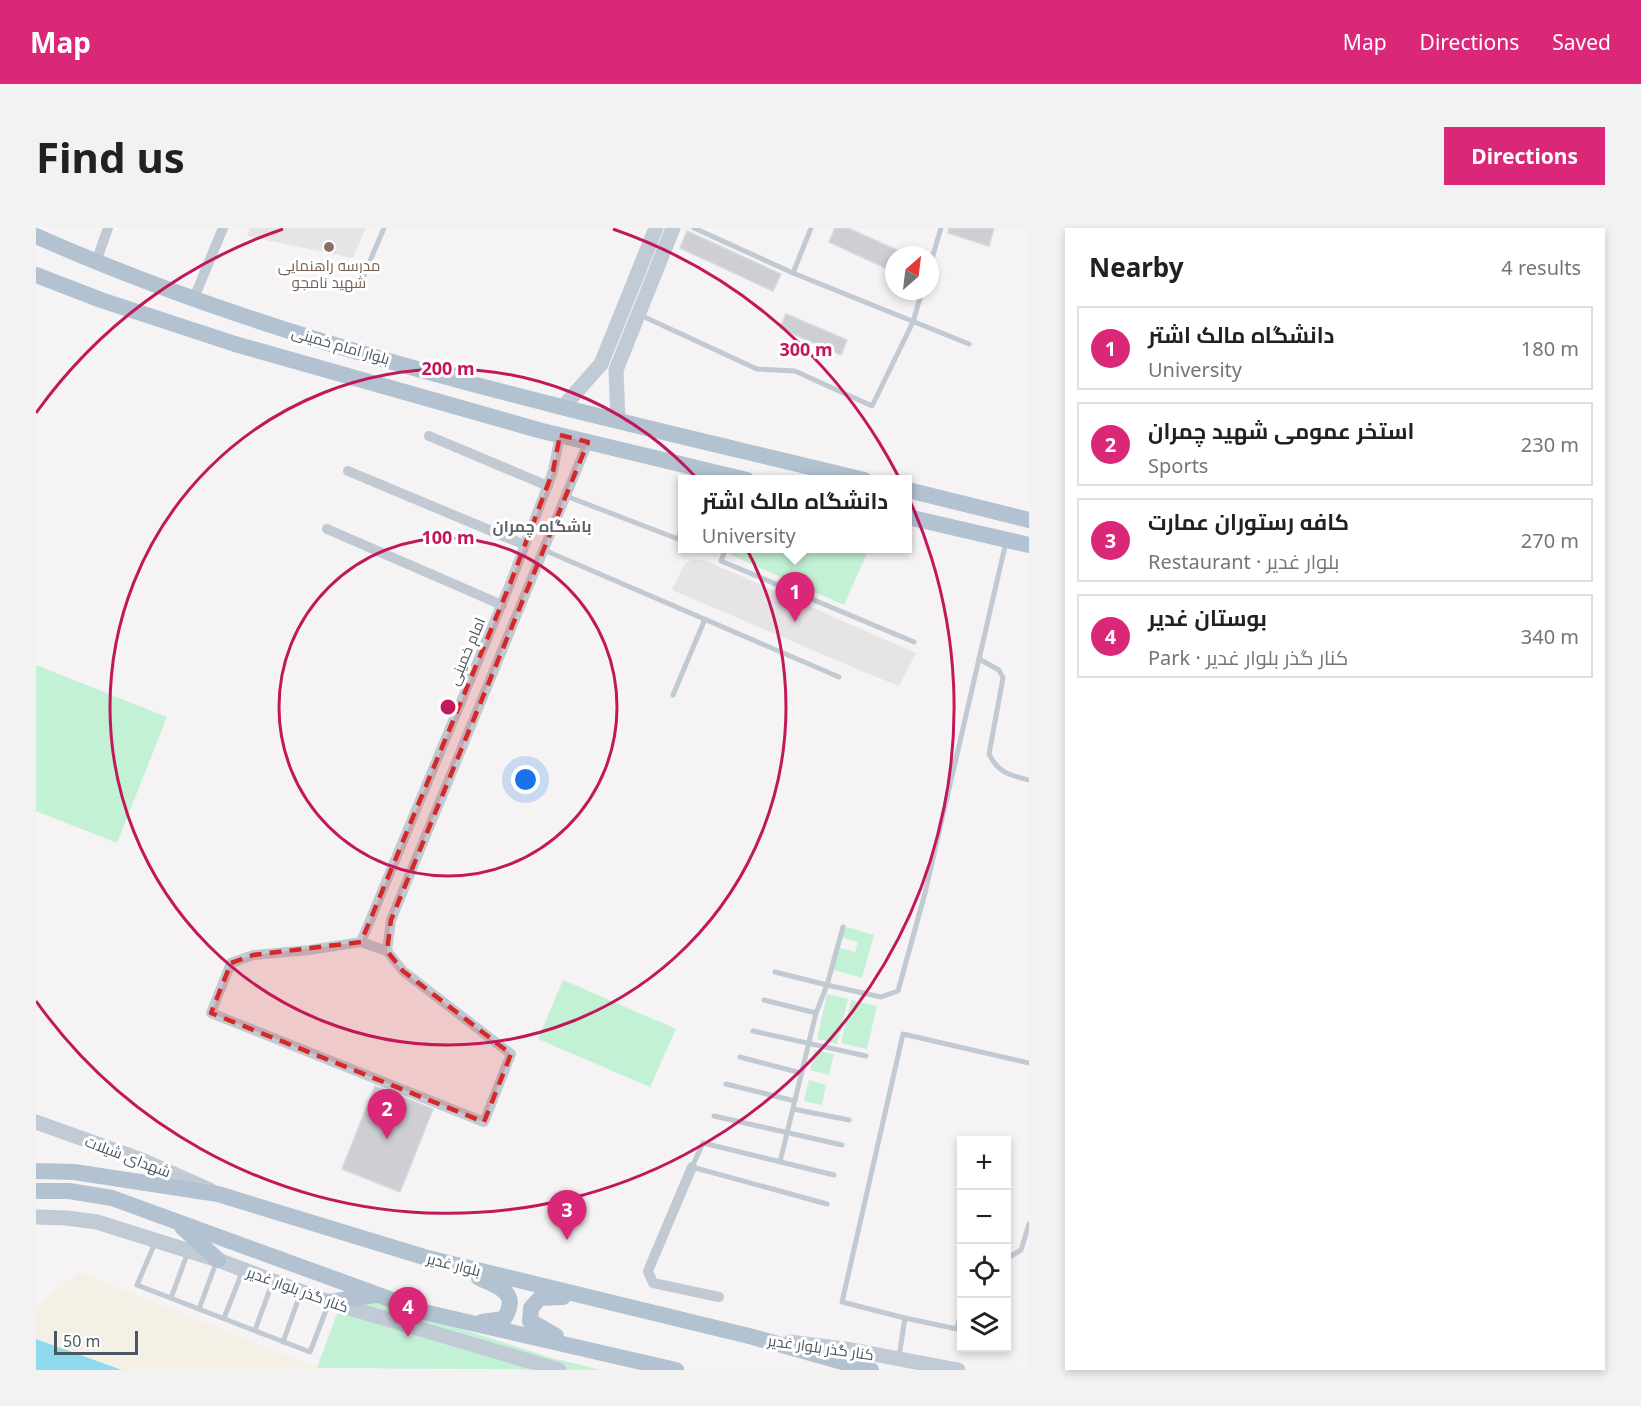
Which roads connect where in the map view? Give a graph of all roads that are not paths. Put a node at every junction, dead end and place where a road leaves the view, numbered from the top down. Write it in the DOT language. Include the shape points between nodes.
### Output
graph roads {
  1 [pos="108,228"];
  2 [pos="223,228"];
  3 [pos="384,228"];
  4 [pos="656,228"];
  5 [pos="673,228"];
  6 [pos="694,228"];
  7 [pos="811,228"];
  8 [pos="941,228"];
  9 [pos="36,236"];
  10 [pos="936,246"];
  11 [pos="96,262"];
  12 [pos="36,266"];
  13 [pos="793,273"];
  14 [pos="36,275"];
  15 [pos="364,275"];
  16 [pos="194,298"];
  17 [pos="101,300"];
  18 [pos="919,300"];
  19 [pos="631,311"];
  20 [pos="913,322"];
  21 [pos="969,344"];
  22 [pos="562,407"];
  23 [pos="618,420"];
  24 [pos="560,435"];
  25 [pos="429,436"];
  26 [pos="588,442"];
  27 [pos="348,471"];
  28 [pos="726,475"];
  29 [pos="844,475"];
  30 [pos="548,486"];
  31 [pos="912,491"];
  32 [pos="565,495"];
  33 [pos="541,503"];
  34 [pos="559,509"];
  35 [pos="1011,515"];
  36 [pos="912,518"];
  37 [pos="1029,520"];
  38 [pos="327,529"];
  39 [pos="678,539"];
  40 [pos="1007,540"];
  41 [pos="525,545"];
  42 [pos="1029,545"];
  43 [pos="542,549"];
  44 [pos="724,553"];
  45 [pos="509,588"];
  46 [pos="524,594"];
  47 [pos="502,605"];
  48 [pos="705,619"];
  49 [pos="914,642"];
  50 [pos="481,654"];
  51 [pos="979,659"];
  52 [pos="496,660"];
  53 [pos="839,677"];
  54 [pos="673,695"];
  55 [pos="451,725"];
  56 [pos="468,731"];
  57 [pos="1029,780"];
  58 [pos="423,793"];
  59 [pos="441,800"];
  60 [pos="396,859"];
  61 [pos="414,866"];
  62 [pos="843,927"];
  63 [pos="361,942"];
  64 [pos="387,951"];
  65 [pos="775,972"];
  66 [pos="826,985"];
  67 [pos="764,1000"];
  68 [pos="816,1013"];
  69 [pos="753,1031"];
  70 [pos="808,1043"];
  71 [pos="866,1056"];
  72 [pos="740,1057"];
  73 [pos="1029,1063"];
  74 [pos="801,1073"];
  75 [pos="726,1084"];
  76 [pos="795,1101"];
  77 [pos="793,1108"];
  78 [pos="714,1116"];
  79 [pos="849,1120"];
  80 [pos="36,1122"];
  81 [pos="787,1133"];
  82 [pos="842,1145"];
  83 [pos="780,1162"];
  84 [pos="692,1167"];
  85 [pos="36,1172"];
  86 [pos="834,1175"];
  87 [pos="36,1191"];
  88 [pos="218,1194"];
  89 [pos="827,1204"];
  90 [pos="36,1217"];
  91 [pos="177,1222"];
  92 [pos="1029,1224"];
  93 [pos="155,1241"];
  94 [pos="188,1251"];
  95 [pos="1011,1256"];
  96 [pos="218,1260"];
  97 [pos="437,1260"];
  98 [pos="243,1269"];
  99 [pos="273,1281"];
  100 [pos="301,1292"];
  101 [pos="377,1294"];
  102 [pos="718,1297"];
  103 [pos="171,1298"];
  104 [pos="329,1302"];
  105 [pos="611,1304"];
  106 [pos="199,1309"];
  107 [pos="428,1313"];
  108 [pos="224,1318"];
  109 [pos="905,1318"];
  110 [pos="957,1329"];
  111 [pos="255,1330"];
  112 [pos="753,1337"];
  113 [pos="284,1342"];
  114 [pos="603,1354"];
  115 [pos="898,1358"];
  116 [pos="559,1370"];
  117 [pos="676,1370"];
  118 [pos="871,1370"];
  119 [pos="958,1370"];
  1 -- 11 [label="street"];
  2 -- 16 [label="street"];
  3 -- 15 [label="lane"];
  4 -- 19 [label="street"];
  5 -- 19 [label="street"];
  6 -- 13 [label="lane"];
  7 -- 13 [label="lane"];
  8 -- 10 [label="lane"];
  9 -- 11 [label="main road, بلوار امام خمینی"];
  11 -- 16 [label="main road, بلوار امام خمینی"];
  12 -- 17 [label="main road" via="77,284"];
  13 -- 20 [label="lane"];
  14 -- 17 [label="main road, بلوار امام خمینی"];
  16 -- 22 [label="main road, بلوار امام خمینی" via="285,330"];
  17 -- 24 [label="main road, بلوار امام خمینی" via="235,344"];
  18 -- 20 [label="lane"];
  19 -- 20 [label="lane" via="757,369 795,371 872,406"];
  19 -- 22 [label="street" via="601,364"];
  19 -- 23 [label="street" via="616,370"];
  20 -- 21 [label="lane"];
  22 -- 23 [label="main road, بلوار امام خمینی"];
  23 -- 29 [label="main road, بلوار امام خمینی"];
  24 -- 26 [label="main road, بلوار امام خمینی"];
  24 -- 30 [label="street, امام خمینی"];
  25 -- 30 [label="street"];
  26 -- 28 [label="main road, بلوار امام خمینی"];
  26 -- 32 [label="street"];
  27 -- 41 [label="street"];
  30 -- 33 [label="street, امام خمینی"];
  31 -- 35 [label="main road"];
  32 -- 34 [label="street"];
  32 -- 39 [label="lane"];
  33 -- 34 [label="street"];
  33 -- 41 [label="street, امام خمینی"];
  34 -- 43 [label="street"];
  35 -- 37 [label="main road"];
  35 -- 40 [label="main road"];
  36 -- 40 [label="main road"];
  38 -- 47 [label="street"];
  40 -- 42 [label="main road"];
  40 -- 51 [label="lane"];
  41 -- 45 [label="street, امام خمینی"];
  43 -- 46 [label="street"];
  43 -- 48 [label="lane"];
  44 -- 49 [label="lane" via="721,561"];
  45 -- 46 [label="street"];
  45 -- 47 [label="street, امام خمینی"];
  46 -- 52 [label="street"];
  47 -- 50 [label="street, امام خمینی"];
  48 -- 53 [label="lane"];
  48 -- 54 [label="lane"];
  50 -- 52 [label="street"];
  50 -- 55 [label="street, امام خمینی"];
  51 -- 57 [label="lane" via="999,670 1003,678 989,754 1005,774"];
  51 -- 66 [label="lane" via="925,893 898,991 881,997"];
  52 -- 56 [label="street"];
  55 -- 56 [label="street"];
  55 -- 58 [label="street, امام خمینی"];
  56 -- 59 [label="street"];
  58 -- 59 [label="street"];
  58 -- 60 [label="street, امام خمینی"];
  59 -- 61 [label="street"];
  60 -- 61 [label="street"];
  60 -- 63 [label="street, امام خمینی"];
  61 -- 64 [label="street" via="391,920"];
  62 -- 66 [label="lane"];
  63 -- 64 [label="street"];
  63 -- 64 [label="street" via="253,955 231,963 212,1013 484,1122 511,1054 403,971"];
  65 -- 66 [label="lane"];
  66 -- 68 [label="lane"];
  67 -- 68 [label="lane"];
  68 -- 70 [label="lane"];
  69 -- 70 [label="lane"];
  70 -- 71 [label="lane"];
  70 -- 74 [label="lane"];
  72 -- 74 [label="lane"];
  73 -- 109 [label="lane" via="903,1034 842,1302"];
  74 -- 76 [label="lane"];
  75 -- 76 [label="lane"];
  76 -- 77 [label="lane"];
  77 -- 79 [label="lane"];
  77 -- 81 [label="lane"];
  78 -- 81 [label="lane"];
  80 -- 88 [label="street, شهدای شیلات" via="142,1160"];
  81 -- 82 [label="lane"];
  81 -- 83 [label="lane"];
  83 -- 84 [label="lane" via="703,1143"];
  83 -- 86 [label="lane"];
  84 -- 89 [label="lane"];
  84 -- 102 [label="street" via="648,1271 653,1283"];
  85 -- 88 [label="main road, بلوار غدیر" via="74,1172"];
  87 -- 91 [label="main road" via="100,1195"];
  88 -- 97 [label="main road, بلوار غدیر"];
  90 -- 93 [label="street, کنار گذر بلوار غدیر" via="97,1222"];
  91 -- 96 [label="main road"];
  91 -- 101 [label="main road"];
  92 -- 95 [label="lane" via="1021,1250"];
  93 -- 94 [label="street, کنار گذر بلوار غدیر"];
  93 -- 103 [label="lane" via="137,1285"];
  94 -- 96 [label="street, کنار گذر بلوار غدیر"];
  94 -- 103 [label="lane"];
  96 -- 98 [label="street, کنار گذر بلوار غدیر"];
  96 -- 106 [label="lane"];
  97 -- 105 [label="main road, بلوار غدیر"];
  97 -- 107 [label="main road" via="505,1291 510,1300 509,1310 504,1319 491,1323"];
  98 -- 99 [label="street, کنار گذر بلوار غدیر"];
  98 -- 108 [label="lane"];
  99 -- 100 [label="street, کنار گذر بلوار غدیر"];
  99 -- 111 [label="lane"];
  100 -- 104 [label="street, کنار گذر بلوار غدیر"];
  100 -- 113 [label="lane"];
  101 -- 104 [label="main road"];
  101 -- 107 [label="main road"];
  103 -- 106 [label="lane"];
  104 -- 113 [label="lane" via="310,1352"];
  104 -- 116 [label="street, کنار گذر بلوار غدیر"];
  105 -- 112 [label="main road, بلوار غدیر"];
  105 -- 114 [label="main road" via="556,1296 540,1298 531,1308 530,1321 538,1327"];
  106 -- 108 [label="lane"];
  107 -- 114 [label="main road"];
  108 -- 111 [label="lane"];
  109 -- 110 [label="lane"];
  109 -- 115 [label="lane"];
  111 -- 113 [label="lane"];
  112 -- 115 [label="street, کنار گذر بلوار غدیر"];
  112 -- 118 [label="main road, بلوار غدیر"];
  114 -- 117 [label="main road"];
  115 -- 119 [label="street, کنار گذر بلوار غدیر"];
}
